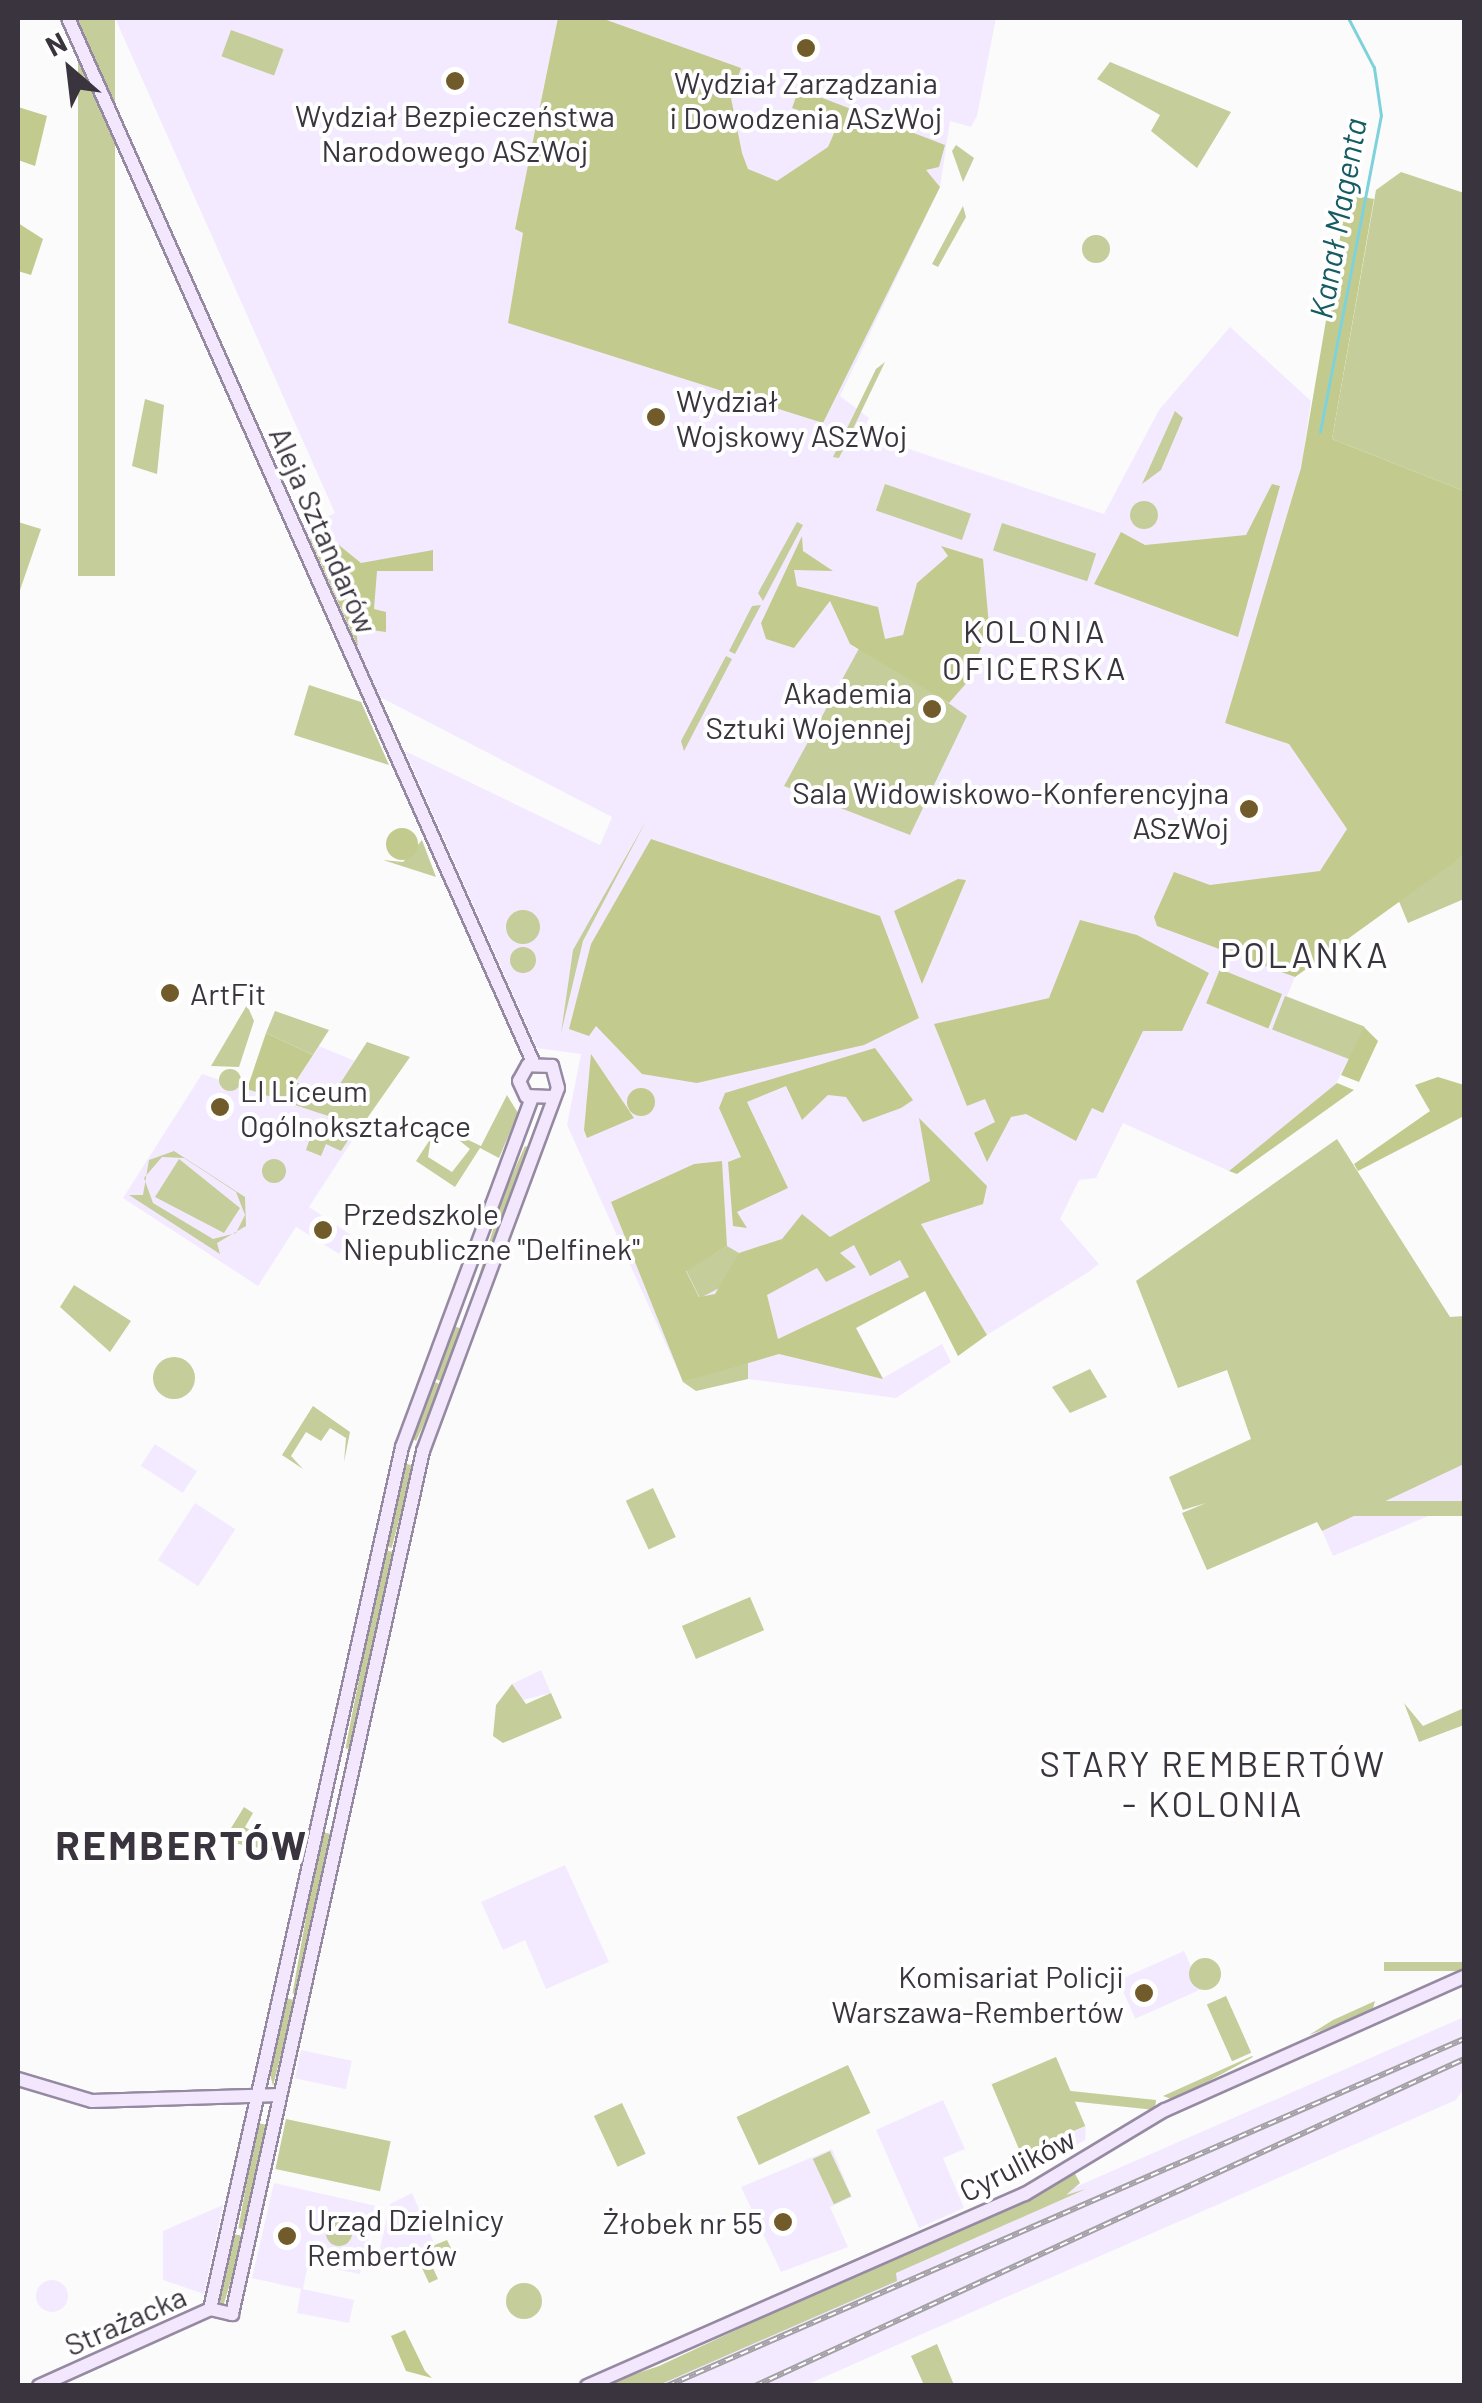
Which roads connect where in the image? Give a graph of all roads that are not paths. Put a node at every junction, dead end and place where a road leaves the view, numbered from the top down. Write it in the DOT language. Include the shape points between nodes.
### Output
graph roads {
  1 [pos="68,18"];
  2 [pos="533,1062"];
  3 [pos="551,1098"];
  4 [pos="530,1100"];
  5 [pos="1464,1977"];
  6 [pos="18,2079"];
  7 [pos="259,2091"];
  8 [pos="280,2095"];
  9 [pos="210,2309"];
  10 [pos="39,2386"];
  11 [pos="587,2386"];
  1 -- 2 [label="street, Aleja Sztandarów"];
  2 -- 3 [label="street" via="556,1071"];
  2 -- 4 [label="street" via="519,1081"];
  3 -- 4 [label="street"];
  3 -- 8 [label="street" via="526,1187 423,1452"];
  4 -- 7 [label="street" via="402,1447"];
  5 -- 11 [label="street, Cyrulików" via="1165,2110 1025,2194"];
  6 -- 7 [label="street" via="92,2102"];
  7 -- 8 [label="street"];
  7 -- 9 [label="street"];
  8 -- 9 [label="street, Strażacka" via="232,2314"];
  9 -- 10 [label="street, Strażacka"];
}
